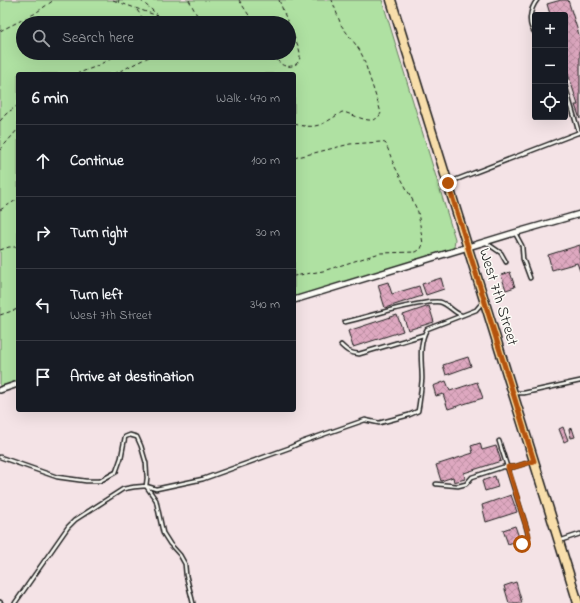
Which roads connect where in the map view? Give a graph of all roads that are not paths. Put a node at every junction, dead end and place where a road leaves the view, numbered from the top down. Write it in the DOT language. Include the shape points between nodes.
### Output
graph roads {
  1 [pos="391,0"];
  2 [pos="537,0"];
  3 [pos="532,29"];
  4 [pos="568,95"];
  5 [pos="579,132"];
  6 [pos="448,183"];
  7 [pos="580,214"];
  8 [pos="514,233"];
  9 [pos="485,242"];
  10 [pos="467,247"];
  11 [pos="506,262"];
  12 [pos="530,278"];
  13 [pos="296,299"];
  14 [pos="484,301"];
  15 [pos="462,315"];
  16 [pos="346,322"];
  17 [pos="423,335"];
  18 [pos="341,345"];
  19 [pos="580,381"];
  20 [pos="16,385"];
  21 [pos="0,390"];
  22 [pos="512,391"];
  23 [pos="500,441"];
  24 [pos="0,457"];
  25 [pos="534,461"];
  26 [pos="508,467"];
  27 [pos="436,484"];
  28 [pos="146,486"];
  29 [pos="580,534"];
  30 [pos="559,541"];
  31 [pos="522,544"];
  32 [pos="15,603"];
  33 [pos="193,603"];
  34 [pos="578,603"];
  1 -- 6 [label="main road, West 7th Street"];
  2 -- 3 [label="lane" via="532,10"];
  4 -- 5 [label="lane"];
  5 -- 6 [label="lane"];
  6 -- 10 [label="main road, West 7th Street"];
  7 -- 8 [label="street"];
  8 -- 9 [label="street"];
  8 -- 12 [label="lane" via="522,246 523,259"];
  9 -- 10 [label="street"];
  9 -- 11 [label="lane" via="501,253"];
  10 -- 13 [label="street"];
  10 -- 14 [label="main road, West 7th Street"];
  14 -- 15 [label="lane" via="476,310"];
  14 -- 22 [label="main road, West 7th Street"];
  15 -- 16 [label="lane" via="446,304 430,302"];
  15 -- 17 [label="lane" via="426,329"];
  17 -- 18 [label="lane" via="359,354 347,351"];
  17 -- 28 [label="lane" via="418,411 379,423 365,420 203,479 156,489"];
  19 -- 22 [label="lane" via="524,393"];
  20 -- 21 [label="street"];
  22 -- 25 [label="main road, West 7th Street"];
  23 -- 26 [label="lane"];
  24 -- 28 [label="lane" via="57,477 100,481 116,472 126,437 130,435 137,437 141,446 146,463"];
  25 -- 26 [label="lane"];
  25 -- 30 [label="main road, West 7th Street"];
  26 -- 27 [label="lane" via="472,477 466,484 458,486"];
  26 -- 31 [label="lane" via="529,536"];
  28 -- 32 [label="lane" via="134,486 123,490 75,520"];
  28 -- 33 [label="lane" via="156,500 164,533 185,564"];
  29 -- 30 [label="lane"];
  30 -- 34 [label="main road, West 7th Street"];
}
